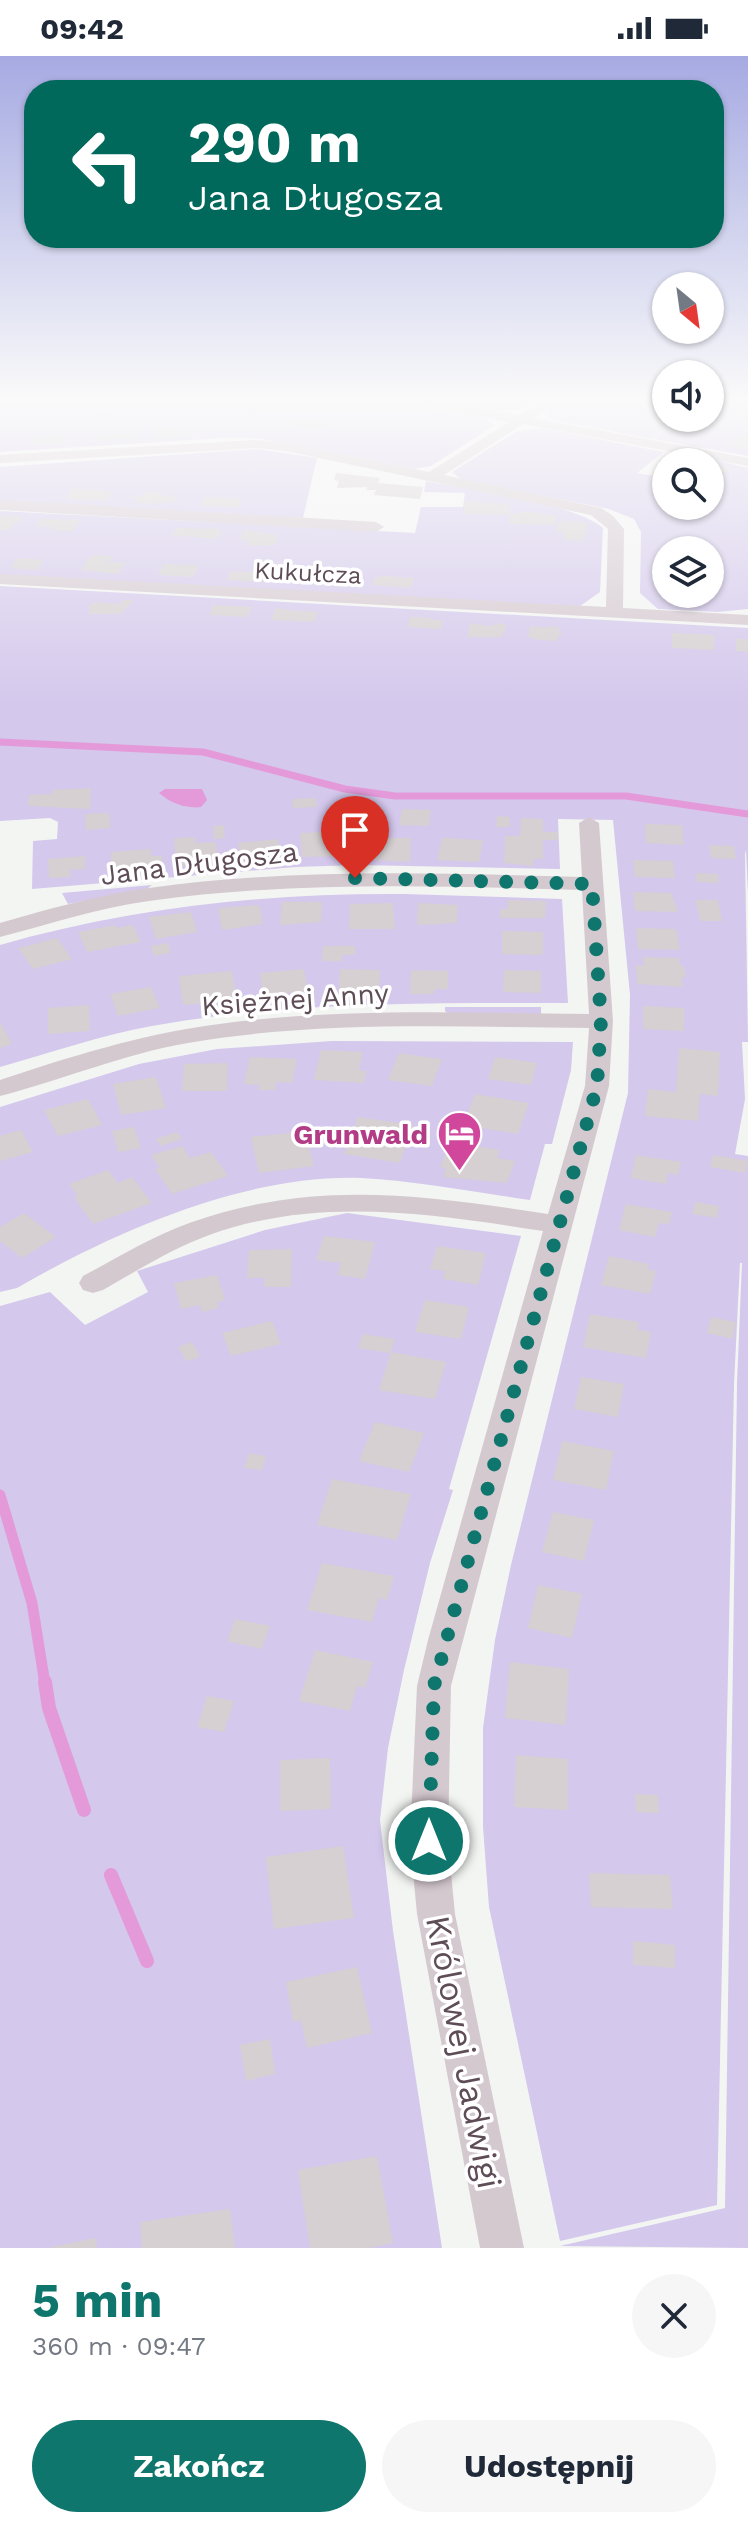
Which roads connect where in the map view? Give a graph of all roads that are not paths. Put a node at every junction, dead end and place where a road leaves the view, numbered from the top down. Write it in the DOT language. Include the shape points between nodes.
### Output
graph roads {
  1 [pos="544,500"];
  2 [pos="0,505"];
  3 [pos="376,527"];
  4 [pos="0,579"];
  5 [pos="614,614"];
  6 [pos="748,620"];
  7 [pos="589,823"];
  8 [pos="592,884"];
  9 [pos="3,925"];
  10 [pos="601,1021"];
  11 [pos="0,1088"];
  12 [pos="560,1225"];
  13 [pos="93,1283"];
  14 [pos="502,2248"];
  1 -- 5 [label="street" via="596,511 616,529"];
  2 -- 3 [label="street"];
  4 -- 5 [label="street, Kukułcza"];
  5 -- 6 [label="street, Kukułcza"];
  7 -- 8 [label="street, Królowej Jadwigi"];
  8 -- 9 [label="street, Jana Długosza" via="355,878 262,882 127,900"];
  8 -- 10 [label="street, Królowej Jadwigi"];
  10 -- 11 [label="street, Księżnej Anny" via="347,1021 212,1032 106,1054"];
  10 -- 12 [label="street, Królowej Jadwigi" via="597,1086"];
  12 -- 13 [label="street" via="394,1200 298,1203 201,1228"];
  12 -- 14 [label="street, Królowej Jadwigi" via="445,1640 430,1739 429,1841 436,1914"];
}
